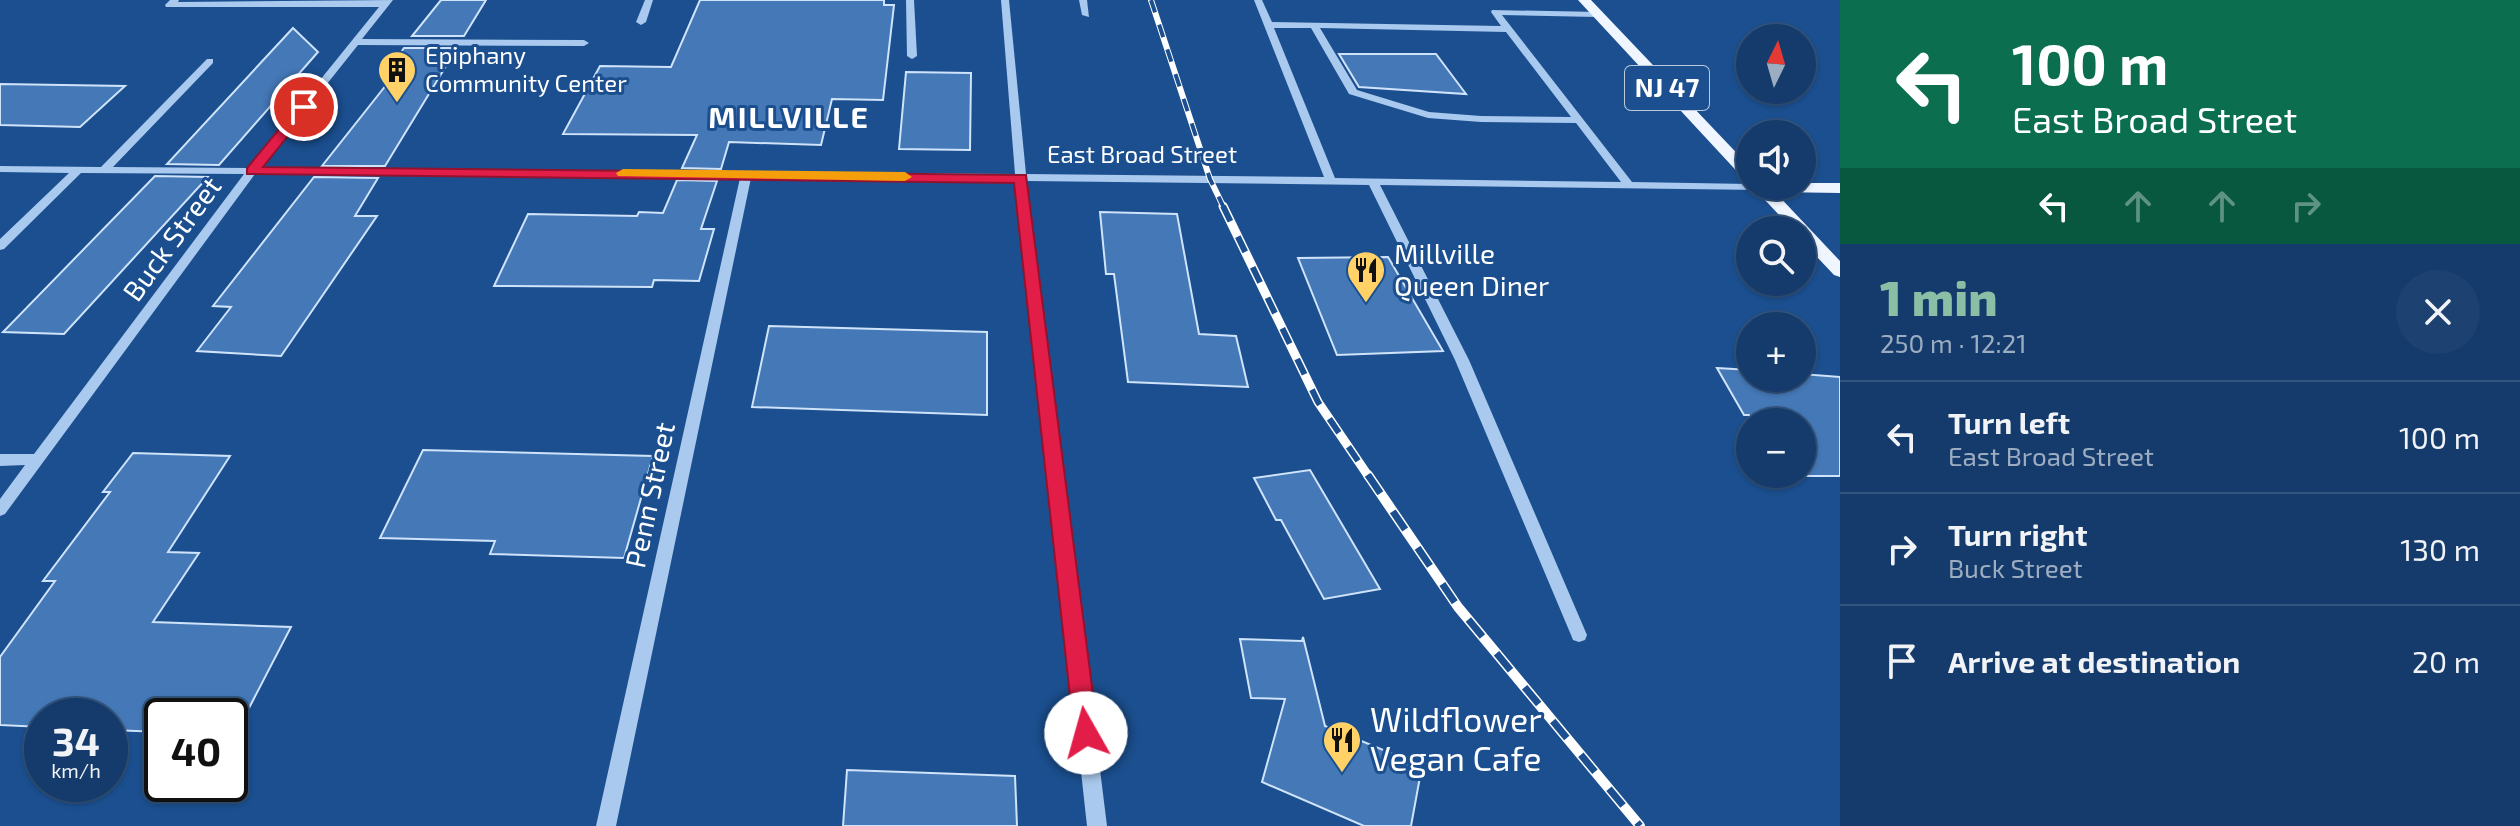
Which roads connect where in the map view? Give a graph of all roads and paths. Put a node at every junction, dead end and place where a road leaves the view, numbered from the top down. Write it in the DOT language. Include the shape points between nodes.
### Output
graph roads {
  1 [pos="175,0"];
  2 [pos="649,0"];
  3 [pos="910,0"];
  4 [pos="1005,0"];
  5 [pos="1083,0"];
  6 [pos="1258,0"];
  7 [pos="1486,0"];
  8 [pos="1584,0"];
  9 [pos="387,2"];
  10 [pos="1495,12"];
  11 [pos="1597,14"];
  12 [pos="1086,15"];
  13 [pos="641,22"];
  14 [pos="1269,25"];
  15 [pos="1314,25"];
  16 [pos="1508,29"];
  17 [pos="357,42"];
  18 [pos="584,43"];
  19 [pos="912,56"];
  20 [pos="210,61"];
  21 [pos="1578,120"];
  22 [pos="1736,161"];
  23 [pos="0,169"];
  24 [pos="78,170"];
  25 [pos="104,170"];
  26 [pos="252,171"];
  27 [pos="746,174"];
  28 [pos="1021,178"];
  29 [pos="1331,180"];
  30 [pos="1373,181"];
  31 [pos="1736,183"];
  32 [pos="1630,186"];
  33 [pos="1816,187"];
  34 [pos="1840,188"];
  35 [pos="1773,200"];
  36 [pos="1789,216"];
  37 [pos="1816,245"];
  38 [pos="0,246"];
  39 [pos="1840,271"];
  40 [pos="39,459"];
  41 [pos="0,460"];
  42 [pos="0,510"];
  43 [pos="1579,635"];
  44 [pos="606,826"];
  45 [pos="1097,826"];
  1 -- 9 [label="street" via="169,5"];
  2 -- 13 [label="street"];
  3 -- 19 [label="street"];
  4 -- 28 [label="street"];
  5 -- 12 [label="street"];
  6 -- 14 [label="street"];
  7 -- 10 [label="street"];
  8 -- 11 [label="main road, NJ 47"];
  9 -- 17 [label="street, Buck Street"];
  10 -- 11 [label="street"];
  10 -- 16 [label="street"];
  11 -- 22 [label="main road, NJ 47"];
  14 -- 15 [label="street"];
  14 -- 29 [label="street"];
  15 -- 16 [label="street"];
  15 -- 21 [label="street" via="1353,92 1428,115"];
  16 -- 21 [label="street"];
  17 -- 18 [label="street"];
  17 -- 26 [label="street, Buck Street"];
  20 -- 25 [label="street"];
  21 -- 32 [label="street"];
  23 -- 24 [label="street, East Broad Street"];
  24 -- 25 [label="street, East Broad Street"];
  24 -- 38 [label="street"];
  25 -- 26 [label="street, East Broad Street"];
  26 -- 27 [label="street, East Broad Street"];
  26 -- 40 [label="street, Buck Street"];
  27 -- 28 [label="street, East Broad Street"];
  27 -- 44 [label="street, Penn Street"];
  28 -- 29 [label="street, East Broad Street"];
  28 -- 45 [label="street"];
  29 -- 30 [label="street, East Broad Street"];
  30 -- 32 [label="street, East Broad Street"];
  30 -- 43 [label="street" via="1462,360"];
  31 -- 32 [label="street, East Broad Street"];
  33 -- 34 [label="main road, East Broad Street"];
  35 -- 36 [label="main road, NJ 47"];
  37 -- 39 [label="main road, NJ 47"];
  40 -- 41 [label="street"];
  40 -- 42 [label="street, Buck Street"];
}
